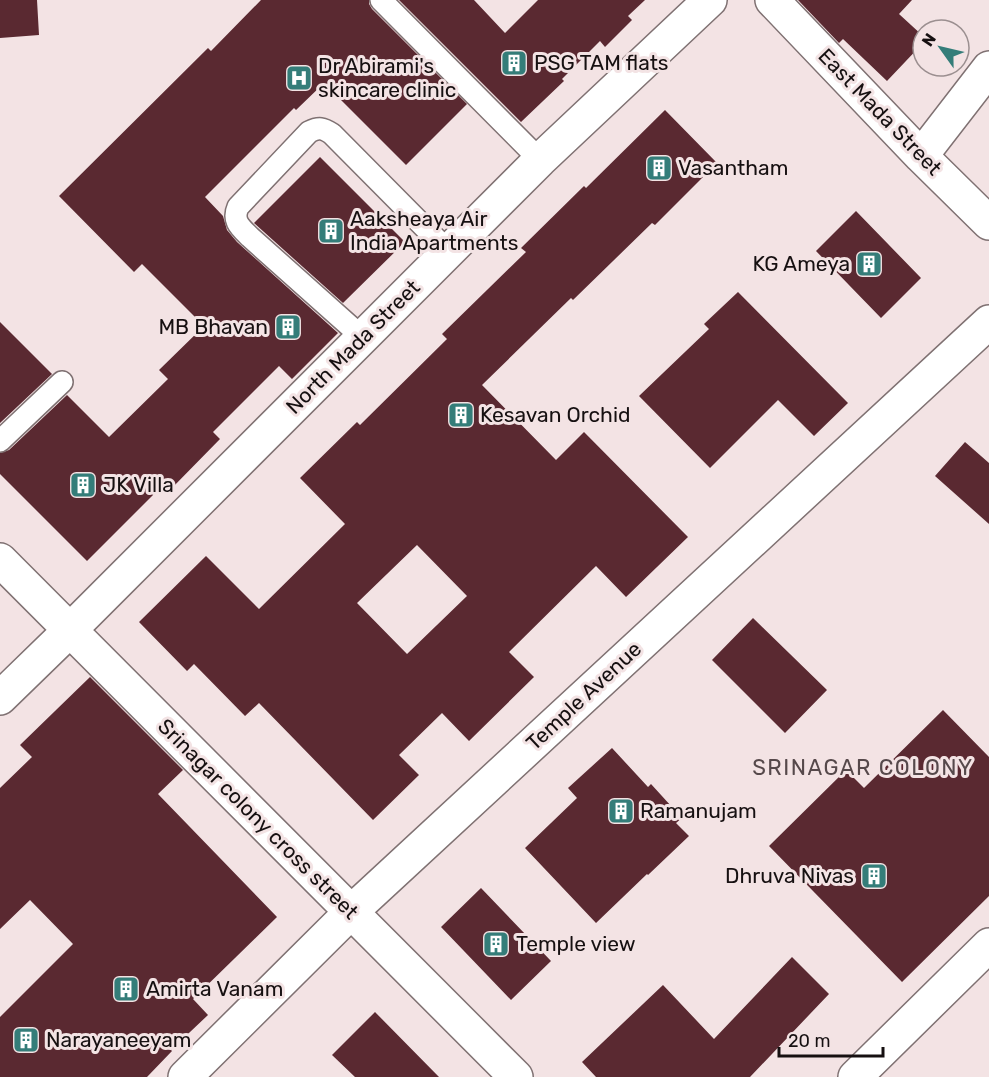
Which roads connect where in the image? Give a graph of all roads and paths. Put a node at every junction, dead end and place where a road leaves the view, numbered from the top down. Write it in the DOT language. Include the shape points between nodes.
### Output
graph roads {
  1 [pos="381,0"];
  2 [pos="710,0"];
  3 [pos="772,0"];
  4 [pos="989,68"];
  5 [pos="921,156"];
  6 [pos="540,160"];
  7 [pos="989,223"];
  8 [pos="448,252"];
  9 [pos="989,322"];
  10 [pos="362,338"];
  11 [pos="62,382"];
  12 [pos="0,441"];
  13 [pos="0,560"];
  14 [pos="70,630"];
  15 [pos="0,698"];
  16 [pos="351,912"];
  17 [pos="989,945"];
  18 [pos="185,1077"];
  19 [pos="516,1077"];
  20 [pos="855,1077"];
  1 -- 6 [label="lane"];
  2 -- 6 [label="street, North Mada Street"];
  3 -- 5 [label="street, East Mada Street"];
  4 -- 5 [label="street"];
  5 -- 7 [label="street, East Mada Street"];
  6 -- 8 [label="street, North Mada Street"];
  8 -- 10 [label="street, North Mada Street"];
  8 -- 10 [label="lane" via="332,134 316,128 309,132 234,215 250,237"];
  9 -- 16 [label="street, Temple Avenue"];
  10 -- 14 [label="street, North Mada Street"];
  11 -- 12 [label="lane"];
  13 -- 14 [label="street, Srinagar colony cross street"];
  14 -- 15 [label="street, North Mada Street"];
  14 -- 16 [label="street, Srinagar colony cross street"];
  16 -- 18 [label="street, Temple Avenue"];
  16 -- 19 [label="street, Srinagar colony cross street"];
  17 -- 20 [label="street"];
}
